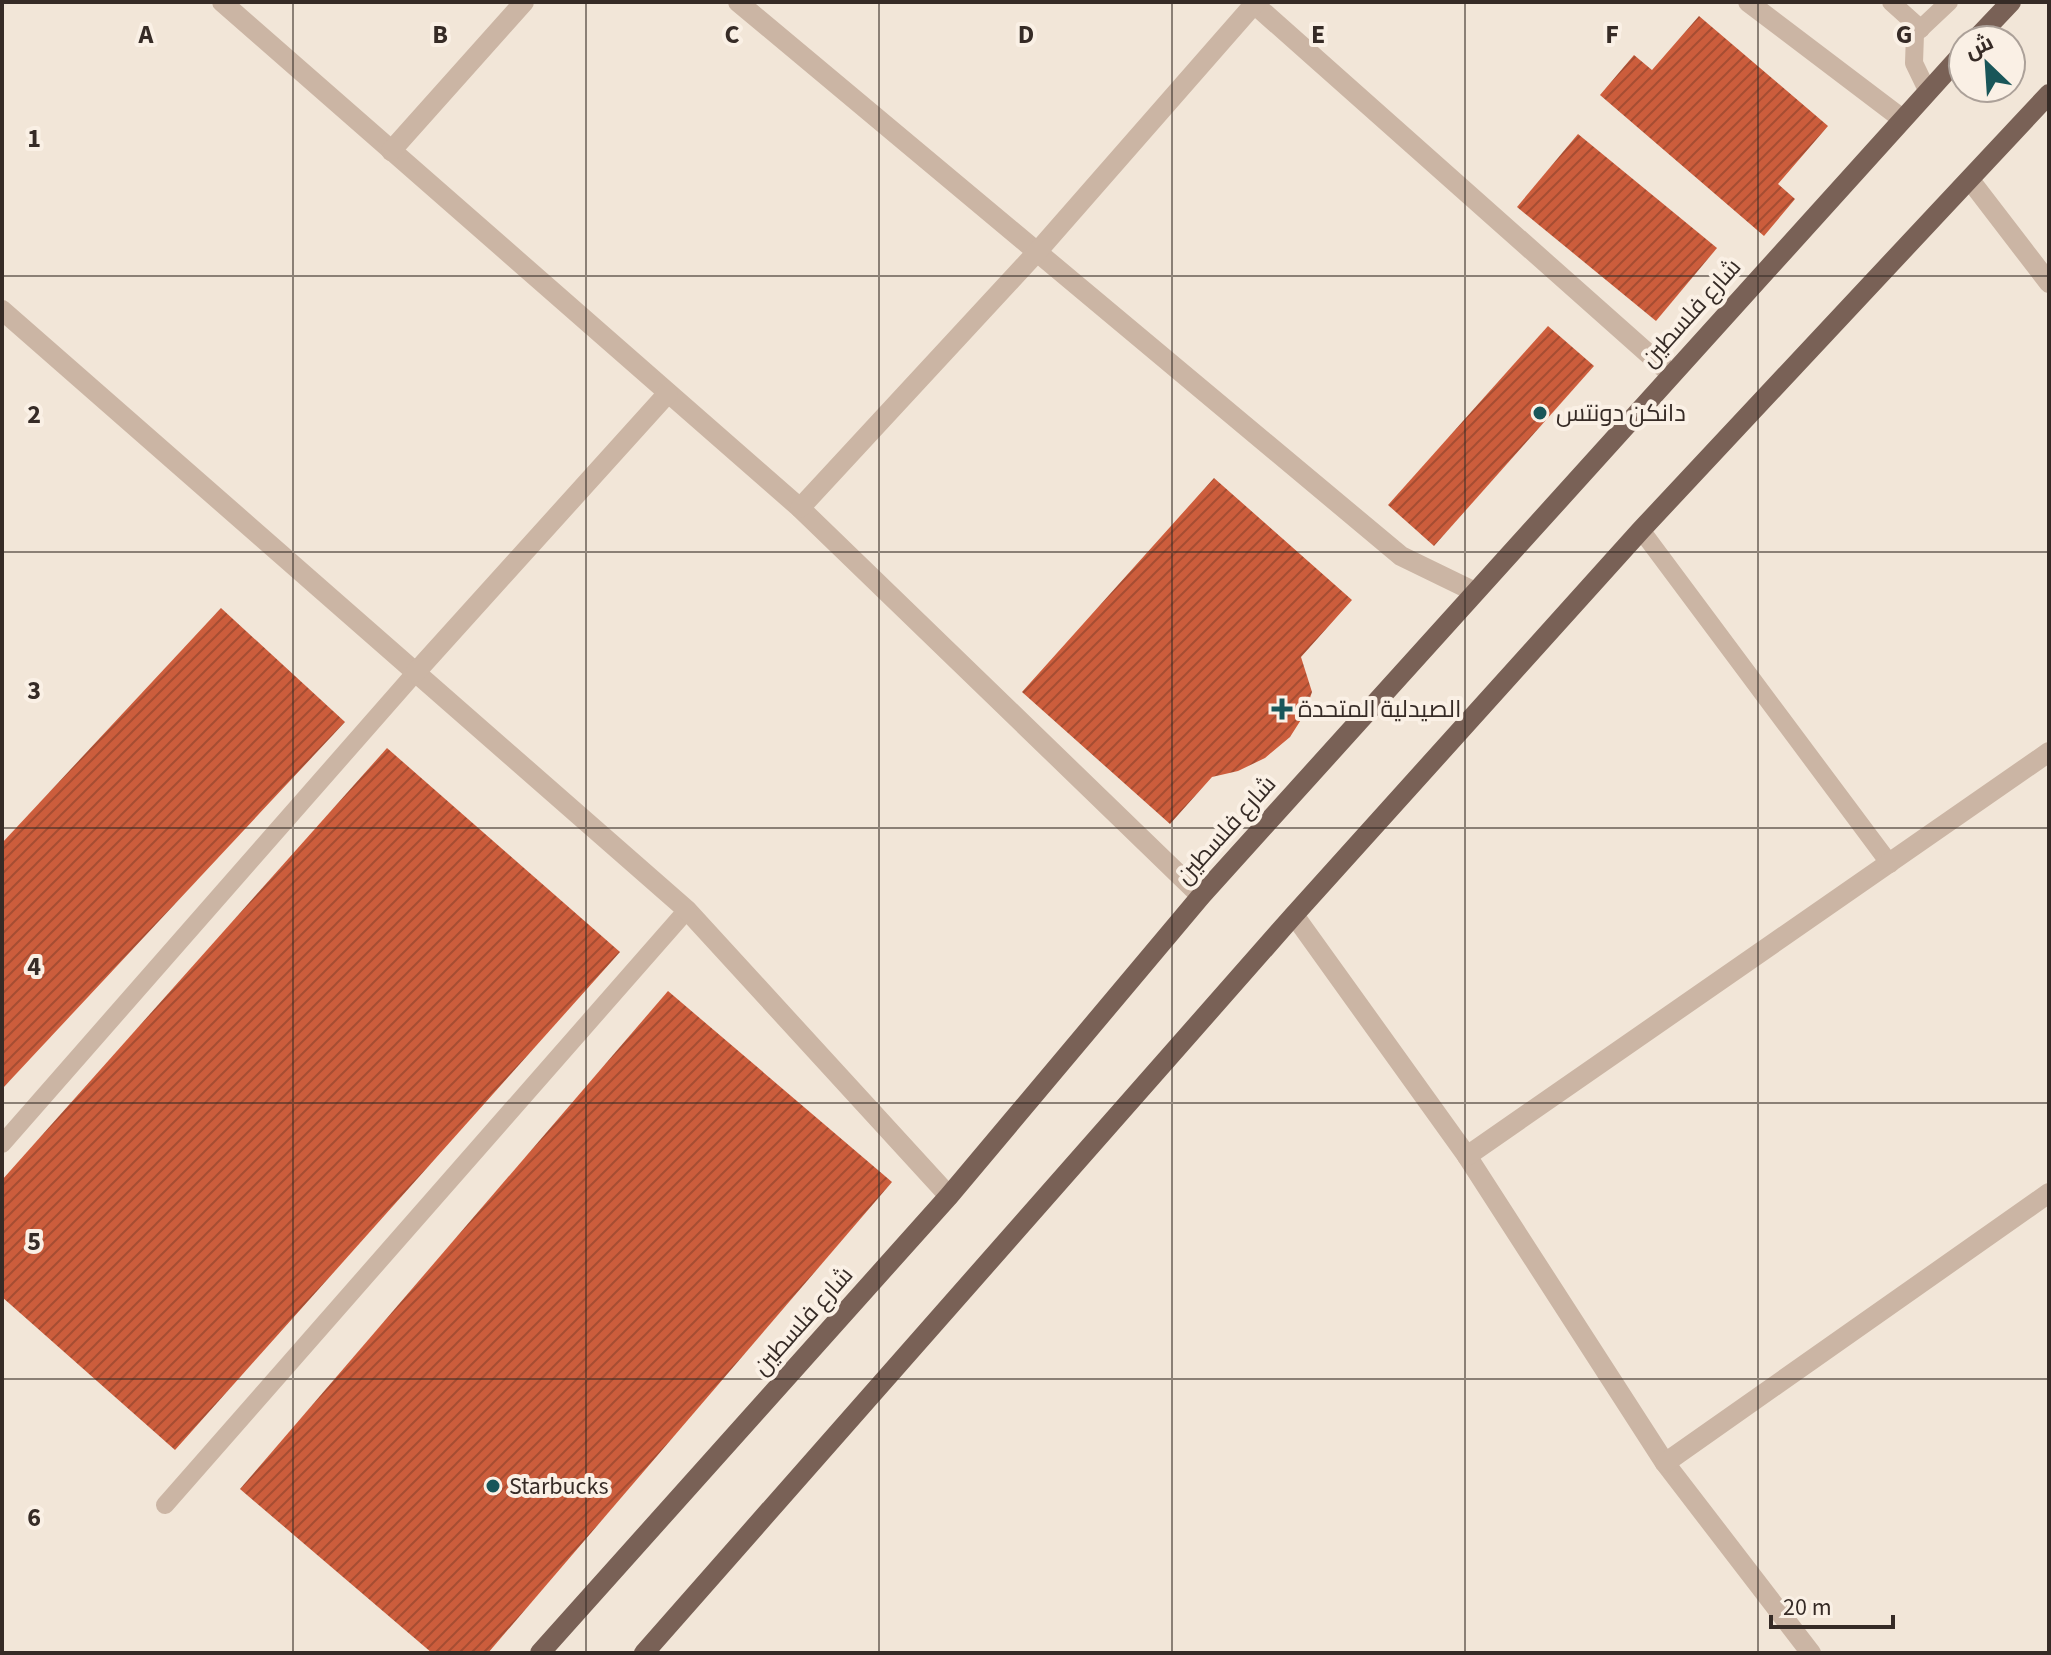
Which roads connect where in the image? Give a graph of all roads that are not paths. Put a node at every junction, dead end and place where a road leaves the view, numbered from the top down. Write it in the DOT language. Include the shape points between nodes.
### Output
graph roads {
  1 [pos="222,2"];
  2 [pos="524,2"];
  3 [pos="738,2"];
  4 [pos="1748,2"];
  5 [pos="1891,2"];
  6 [pos="1949,2"];
  7 [pos="2011,2"];
  8 [pos="1254,3"];
  9 [pos="1990,24"];
  10 [pos="1921,29"];
  11 [pos="1947,69"];
  12 [pos="1927,90"];
  13 [pos="2049,94"];
  14 [pos="1901,118"];
  15 [pos="391,151"];
  16 [pos="1970,180"];
  17 [pos="1037,252"];
  18 [pos="2049,283"];
  19 [pos="2,310"];
  20 [pos="1671,374"];
  21 [pos="668,393"];
  22 [pos="800,508"];
  23 [pos="1641,530"];
  24 [pos="1475,592"];
  25 [pos="416,672"];
  26 [pos="2049,752"];
  27 [pos="1890,864"];
  28 [pos="1201,896"];
  29 [pos="687,910"];
  30 [pos="1294,915"];
  31 [pos="2,1144"];
  32 [pos="1467,1156"];
  33 [pos="2049,1193"];
  34 [pos="949,1196"];
  35 [pos="1665,1463"];
  36 [pos="165,1505"];
  37 [pos="540,1653"];
  38 [pos="644,1653"];
  39 [pos="1811,1653"];
  1 -- 15 [label="street"];
  2 -- 15 [label="street"];
  3 -- 17 [label="street"];
  4 -- 14 [label="street"];
  5 -- 10 [label="lane"];
  6 -- 10 [label="lane"];
  7 -- 9 [label="main road"];
  8 -- 17 [label="street"];
  8 -- 20 [label="street"];
  10 -- 12 [label="lane" via="1915,34 1914,63"];
  11 -- 12 [label="main road, شارع فلسطين"];
  12 -- 14 [label="main road, شارع فلسطين"];
  13 -- 16 [label="main road"];
  14 -- 20 [label="main road, شارع فلسطين"];
  15 -- 21 [label="street"];
  16 -- 18 [label="street"];
  16 -- 23 [label="main road"];
  17 -- 22 [label="street"];
  17 -- 24 [label="street" via="1401,556"];
  19 -- 25 [label="street"];
  20 -- 24 [label="main road, شارع فلسطين"];
  21 -- 22 [label="street"];
  21 -- 25 [label="street"];
  22 -- 28 [label="street"];
  23 -- 27 [label="lane"];
  23 -- 30 [label="main road"];
  24 -- 28 [label="main road, شارع فلسطين"];
  25 -- 29 [label="street"];
  25 -- 31 [label="lane"];
  26 -- 27 [label="street"];
  27 -- 32 [label="street"];
  28 -- 34 [label="main road, شارع فلسطين"];
  29 -- 34 [label="street"];
  29 -- 36 [label="lane"];
  30 -- 32 [label="street"];
  30 -- 38 [label="main road"];
  32 -- 35 [label="street"];
  33 -- 35 [label="street"];
  34 -- 37 [label="main road, شارع فلسطين"];
  35 -- 39 [label="street"];
}
